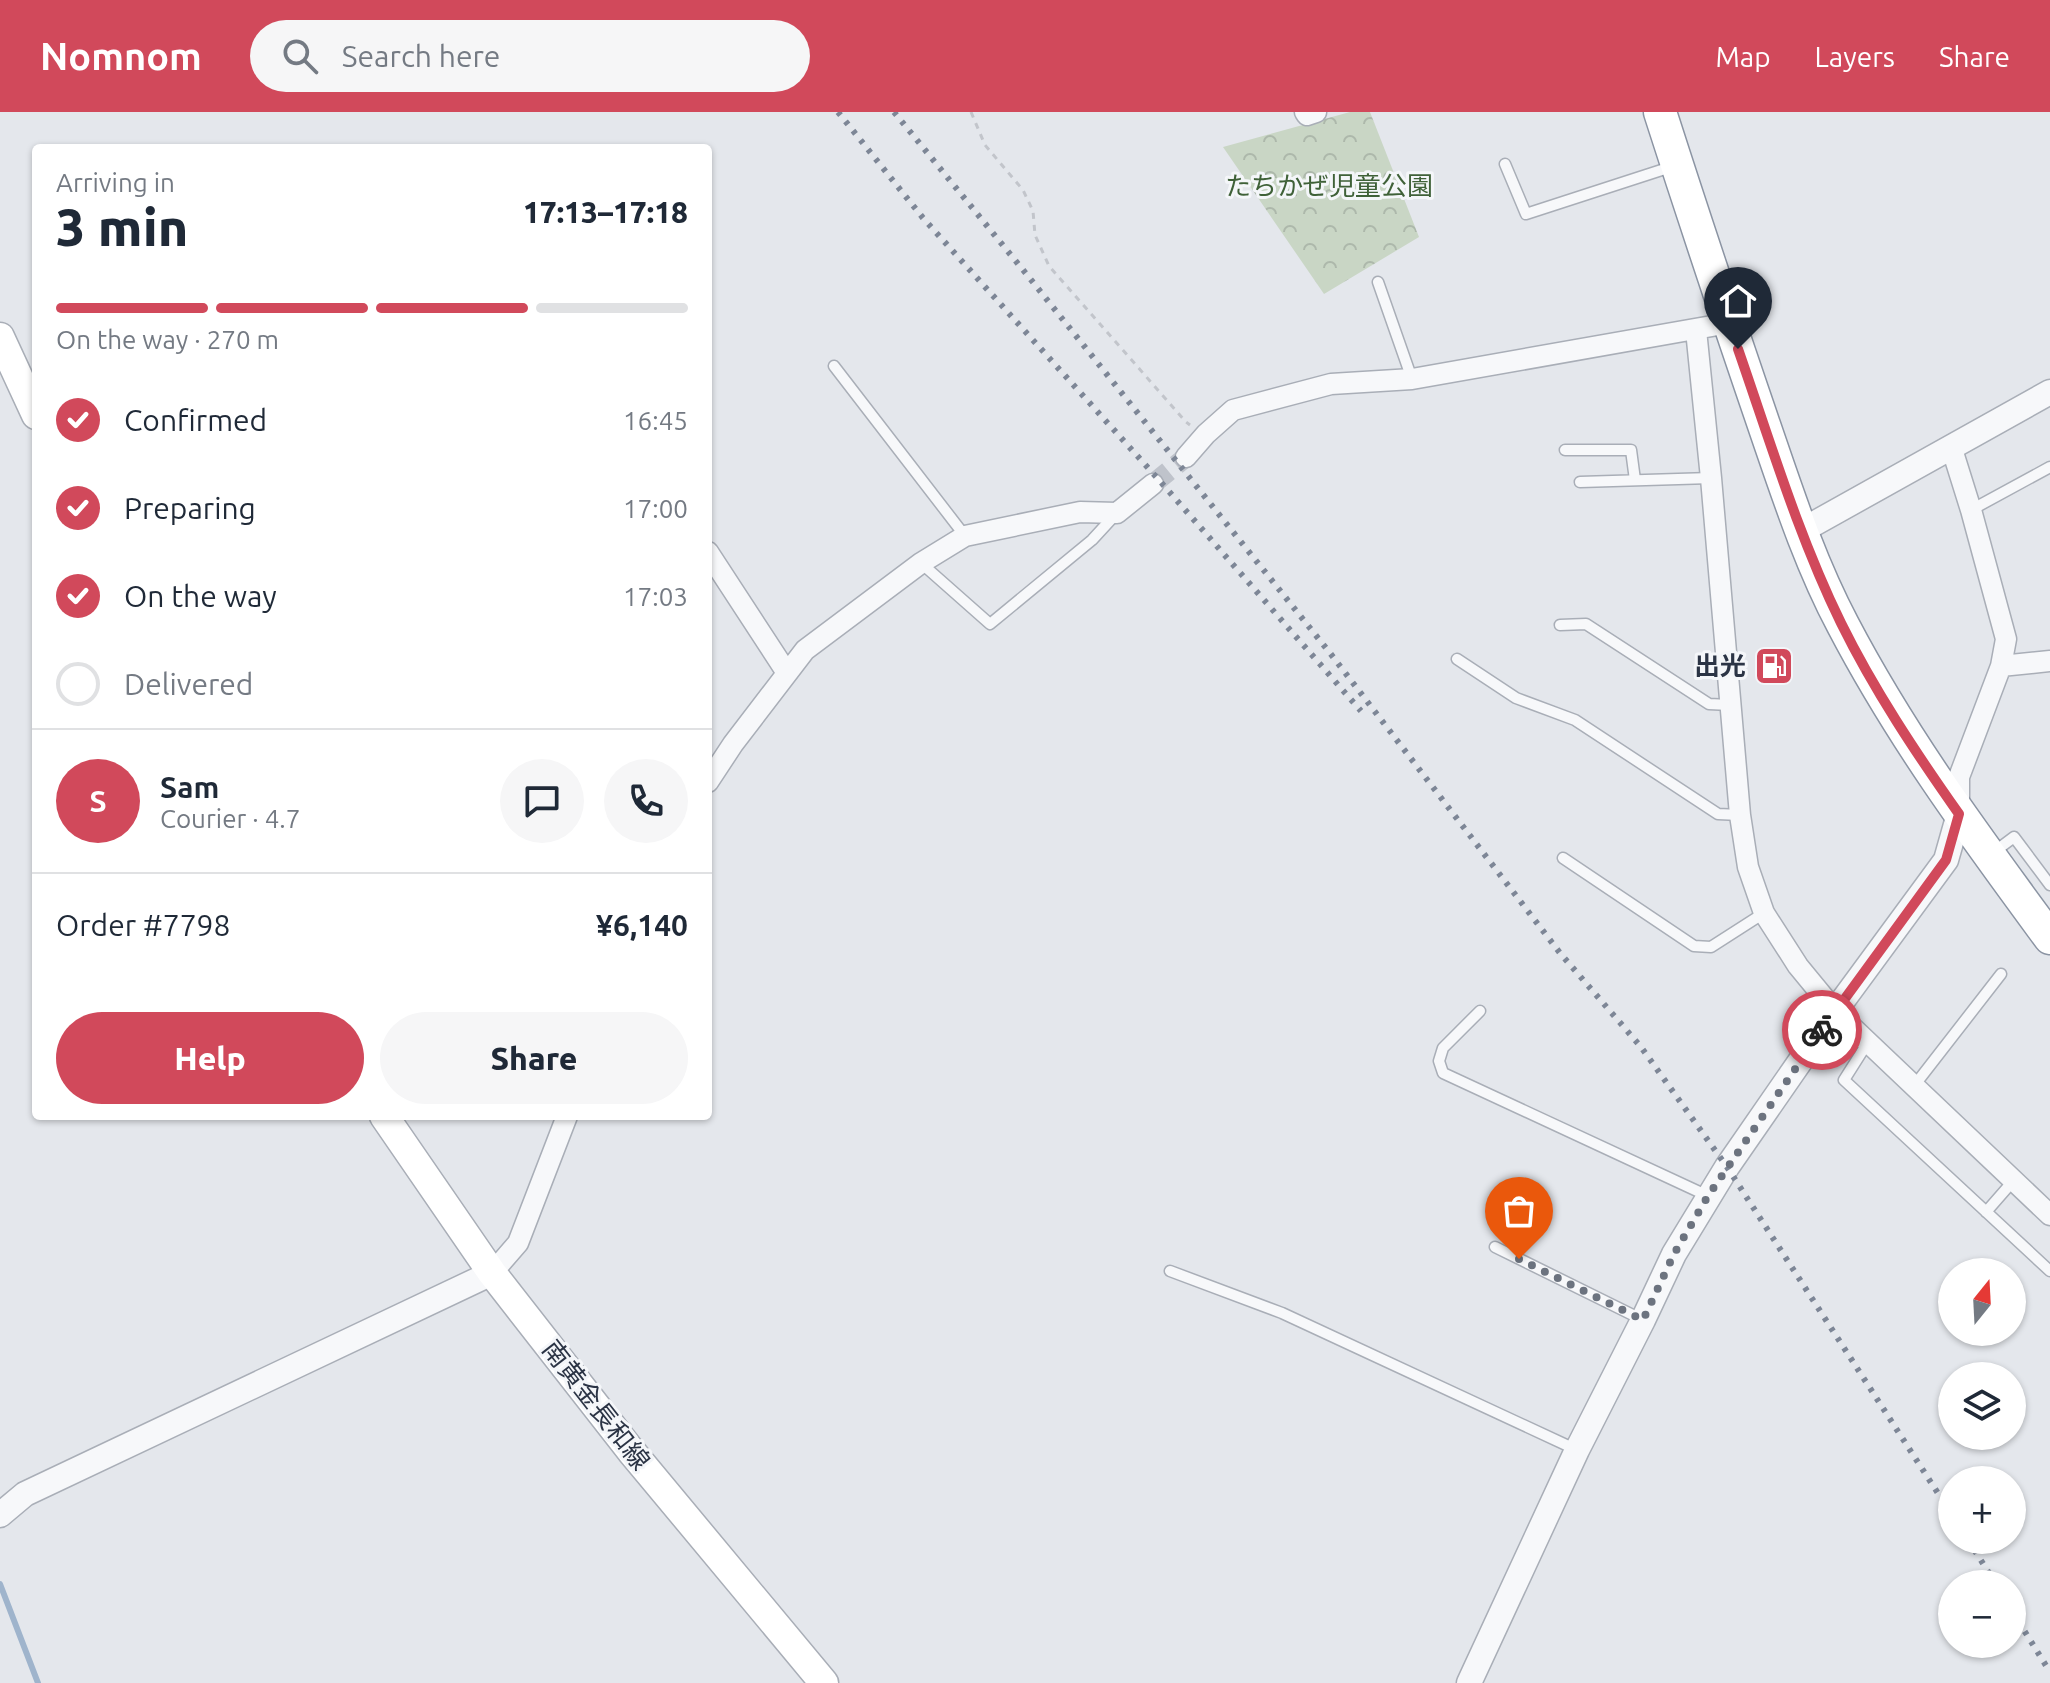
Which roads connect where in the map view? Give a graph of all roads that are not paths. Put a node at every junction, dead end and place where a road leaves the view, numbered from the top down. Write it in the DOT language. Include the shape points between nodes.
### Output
graph roads {
  1 [pos="1305,112"];
  2 [pos="1316,112"];
  3 [pos="1660,112"];
  4 [pos="1505,164"];
  5 [pos="1677,164"];
  6 [pos="1378,282"];
  7 [pos="1729,323"];
  8 [pos="1696,330"];
  9 [pos="0,337"];
  10 [pos="834,366"];
  11 [pos="1412,379"];
  12 [pos="2050,392"];
  13 [pos="32,406"];
  14 [pos="1951,446"];
  15 [pos="1565,450"];
  16 [pos="1186,457"];
  17 [pos="2050,467"];
  18 [pos="1711,478"];
  19 [pos="1635,480"];
  20 [pos="1580,482"];
  21 [pos="1153,484"];
  22 [pos="1971,510"];
  23 [pos="1117,513"];
  24 [pos="1801,531"];
  25 [pos="965,536"];
  26 [pos="712,558"];
  27 [pos="921,563"];
  28 [pos="1560,625"];
  29 [pos="1457,659"];
  30 [pos="2050,661"];
  31 [pos="2001,666"];
  32 [pos="787,673"];
  33 [pos="1730,705"];
  34 [pos="712,776"];
  35 [pos="1959,814"];
  36 [pos="1740,815"];
  37 [pos="1989,856"];
  38 [pos="1563,858"];
  39 [pos="2050,885"];
  40 [pos="1764,913"];
  41 [pos="2050,938"];
  42 [pos="2001,974"];
  43 [pos="1480,1011"];
  44 [pos="1835,1011"];
  45 [pos="1868,1042"];
  46 [pos="1914,1086"];
  47 [pos="387,1120"];
  48 [pos="565,1120"];
  49 [pos="2014,1180"];
  50 [pos="1708,1196"];
  51 [pos="1986,1212"];
  52 [pos="2050,1215"];
  53 [pos="1495,1247"];
  54 [pos="1170,1271"];
  55 [pos="2050,1271"];
  56 [pos="492,1273"];
  57 [pos="1643,1320"];
  58 [pos="1577,1450"];
  59 [pos="0,1515"];
  60 [pos="824,1683"];
  61 [pos="1469,1683"];
  1 -- 2 [label="street"];
  3 -- 5 [label="highway"];
  4 -- 5 [label="lane" via="1526,214"];
  5 -- 7 [label="highway"];
  6 -- 11 [label="lane"];
  7 -- 8 [label="street"];
  7 -- 24 [label="highway"];
  8 -- 11 [label="street"];
  8 -- 18 [label="street"];
  9 -- 13 [label="main road"];
  10 -- 25 [label="lane"];
  11 -- 16 [label="street" via="1331,384 1233,410"];
  12 -- 14 [label="street"];
  14 -- 22 [label="street"];
  14 -- 24 [label="street"];
  15 -- 19 [label="lane" via="1631,450"];
  17 -- 22 [label="lane"];
  18 -- 19 [label="lane"];
  18 -- 33 [label="street"];
  19 -- 20 [label="lane"];
  21 -- 23 [label="street"];
  22 -- 31 [label="street" via="2006,639"];
  23 -- 25 [label="street" via="1080,512"];
  23 -- 27 [label="lane" via="990,624"];
  24 -- 35 [label="highway" via="1841,623 1888,708"];
  25 -- 27 [label="street"];
  26 -- 32 [label="street"];
  27 -- 32 [label="street" via="805,650"];
  28 -- 33 [label="lane" via="1586,624 1709,704"];
  29 -- 36 [label="lane" via="1516,698 1575,720 1718,814"];
  30 -- 31 [label="street"];
  31 -- 35 [label="street" via="1959,777"];
  32 -- 34 [label="street"];
  33 -- 36 [label="street"];
  35 -- 37 [label="highway"];
  35 -- 44 [label="street" via="1946,860"];
  36 -- 40 [label="street" via="1748,867"];
  37 -- 39 [label="lane" via="2014,837"];
  37 -- 41 [label="highway"];
  38 -- 40 [label="lane" via="1694,946 1711,947"];
  40 -- 44 [label="street"];
  42 -- 46 [label="lane"];
  43 -- 50 [label="lane" via="1443,1048 1443,1073"];
  44 -- 45 [label="street"];
  44 -- 50 [label="street"];
  45 -- 46 [label="street"];
  45 -- 51 [label="lane" via="1844,1080"];
  46 -- 49 [label="street"];
  47 -- 56 [label="main road, 南黄金長和線"];
  48 -- 56 [label="street" via="518,1243"];
  49 -- 51 [label="lane"];
  49 -- 52 [label="street"];
  50 -- 57 [label="street"];
  51 -- 55 [label="lane"];
  53 -- 57 [label="lane"];
  54 -- 58 [label="lane" via="1282,1313"];
  56 -- 59 [label="street" via="25,1494"];
  56 -- 60 [label="main road, 南黄金長和線"];
  57 -- 58 [label="street"];
  58 -- 61 [label="street"];
}
